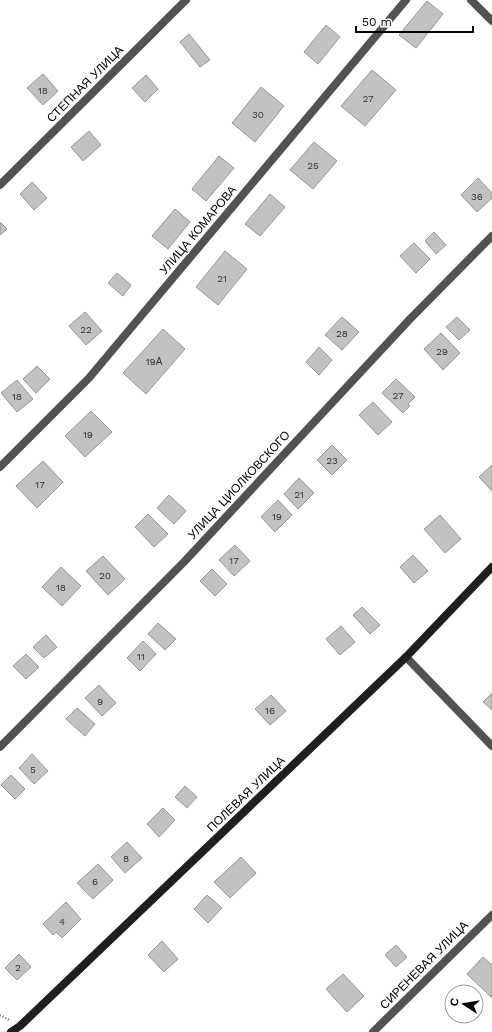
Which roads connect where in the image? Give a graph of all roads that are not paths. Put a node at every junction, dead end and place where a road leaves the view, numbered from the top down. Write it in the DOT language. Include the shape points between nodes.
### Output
graph roads {
  1 [pos="186,0"];
  2 [pos="406,0"];
  3 [pos="471,0"];
  4 [pos="492,21"];
  5 [pos="0,185"];
  6 [pos="492,236"];
  7 [pos="0,467"];
  8 [pos="492,566"];
  9 [pos="406,657"];
  10 [pos="492,746"];
  11 [pos="0,747"];
  12 [pos="492,915"];
  13 [pos="11,1032"];
  14 [pos="374,1032"];
  1 -- 5 [label="street, СТЕПНАЯ УЛИЦА"];
  2 -- 7 [label="street, УЛИЦА КОМАРОВА" via="89,378"];
  3 -- 4 [label="street"];
  6 -- 11 [label="street, УЛИЦА ЦИОЛКОВСКОГО" via="410,319 184,562"];
  8 -- 9 [label="street, ПОЛЕВАЯ УЛИЦА"];
  9 -- 10 [label="street"];
  9 -- 13 [label="street, ПОЛЕВАЯ УЛИЦА"];
  12 -- 14 [label="street, СИРЕНЕВАЯ УЛИЦА"];
}
